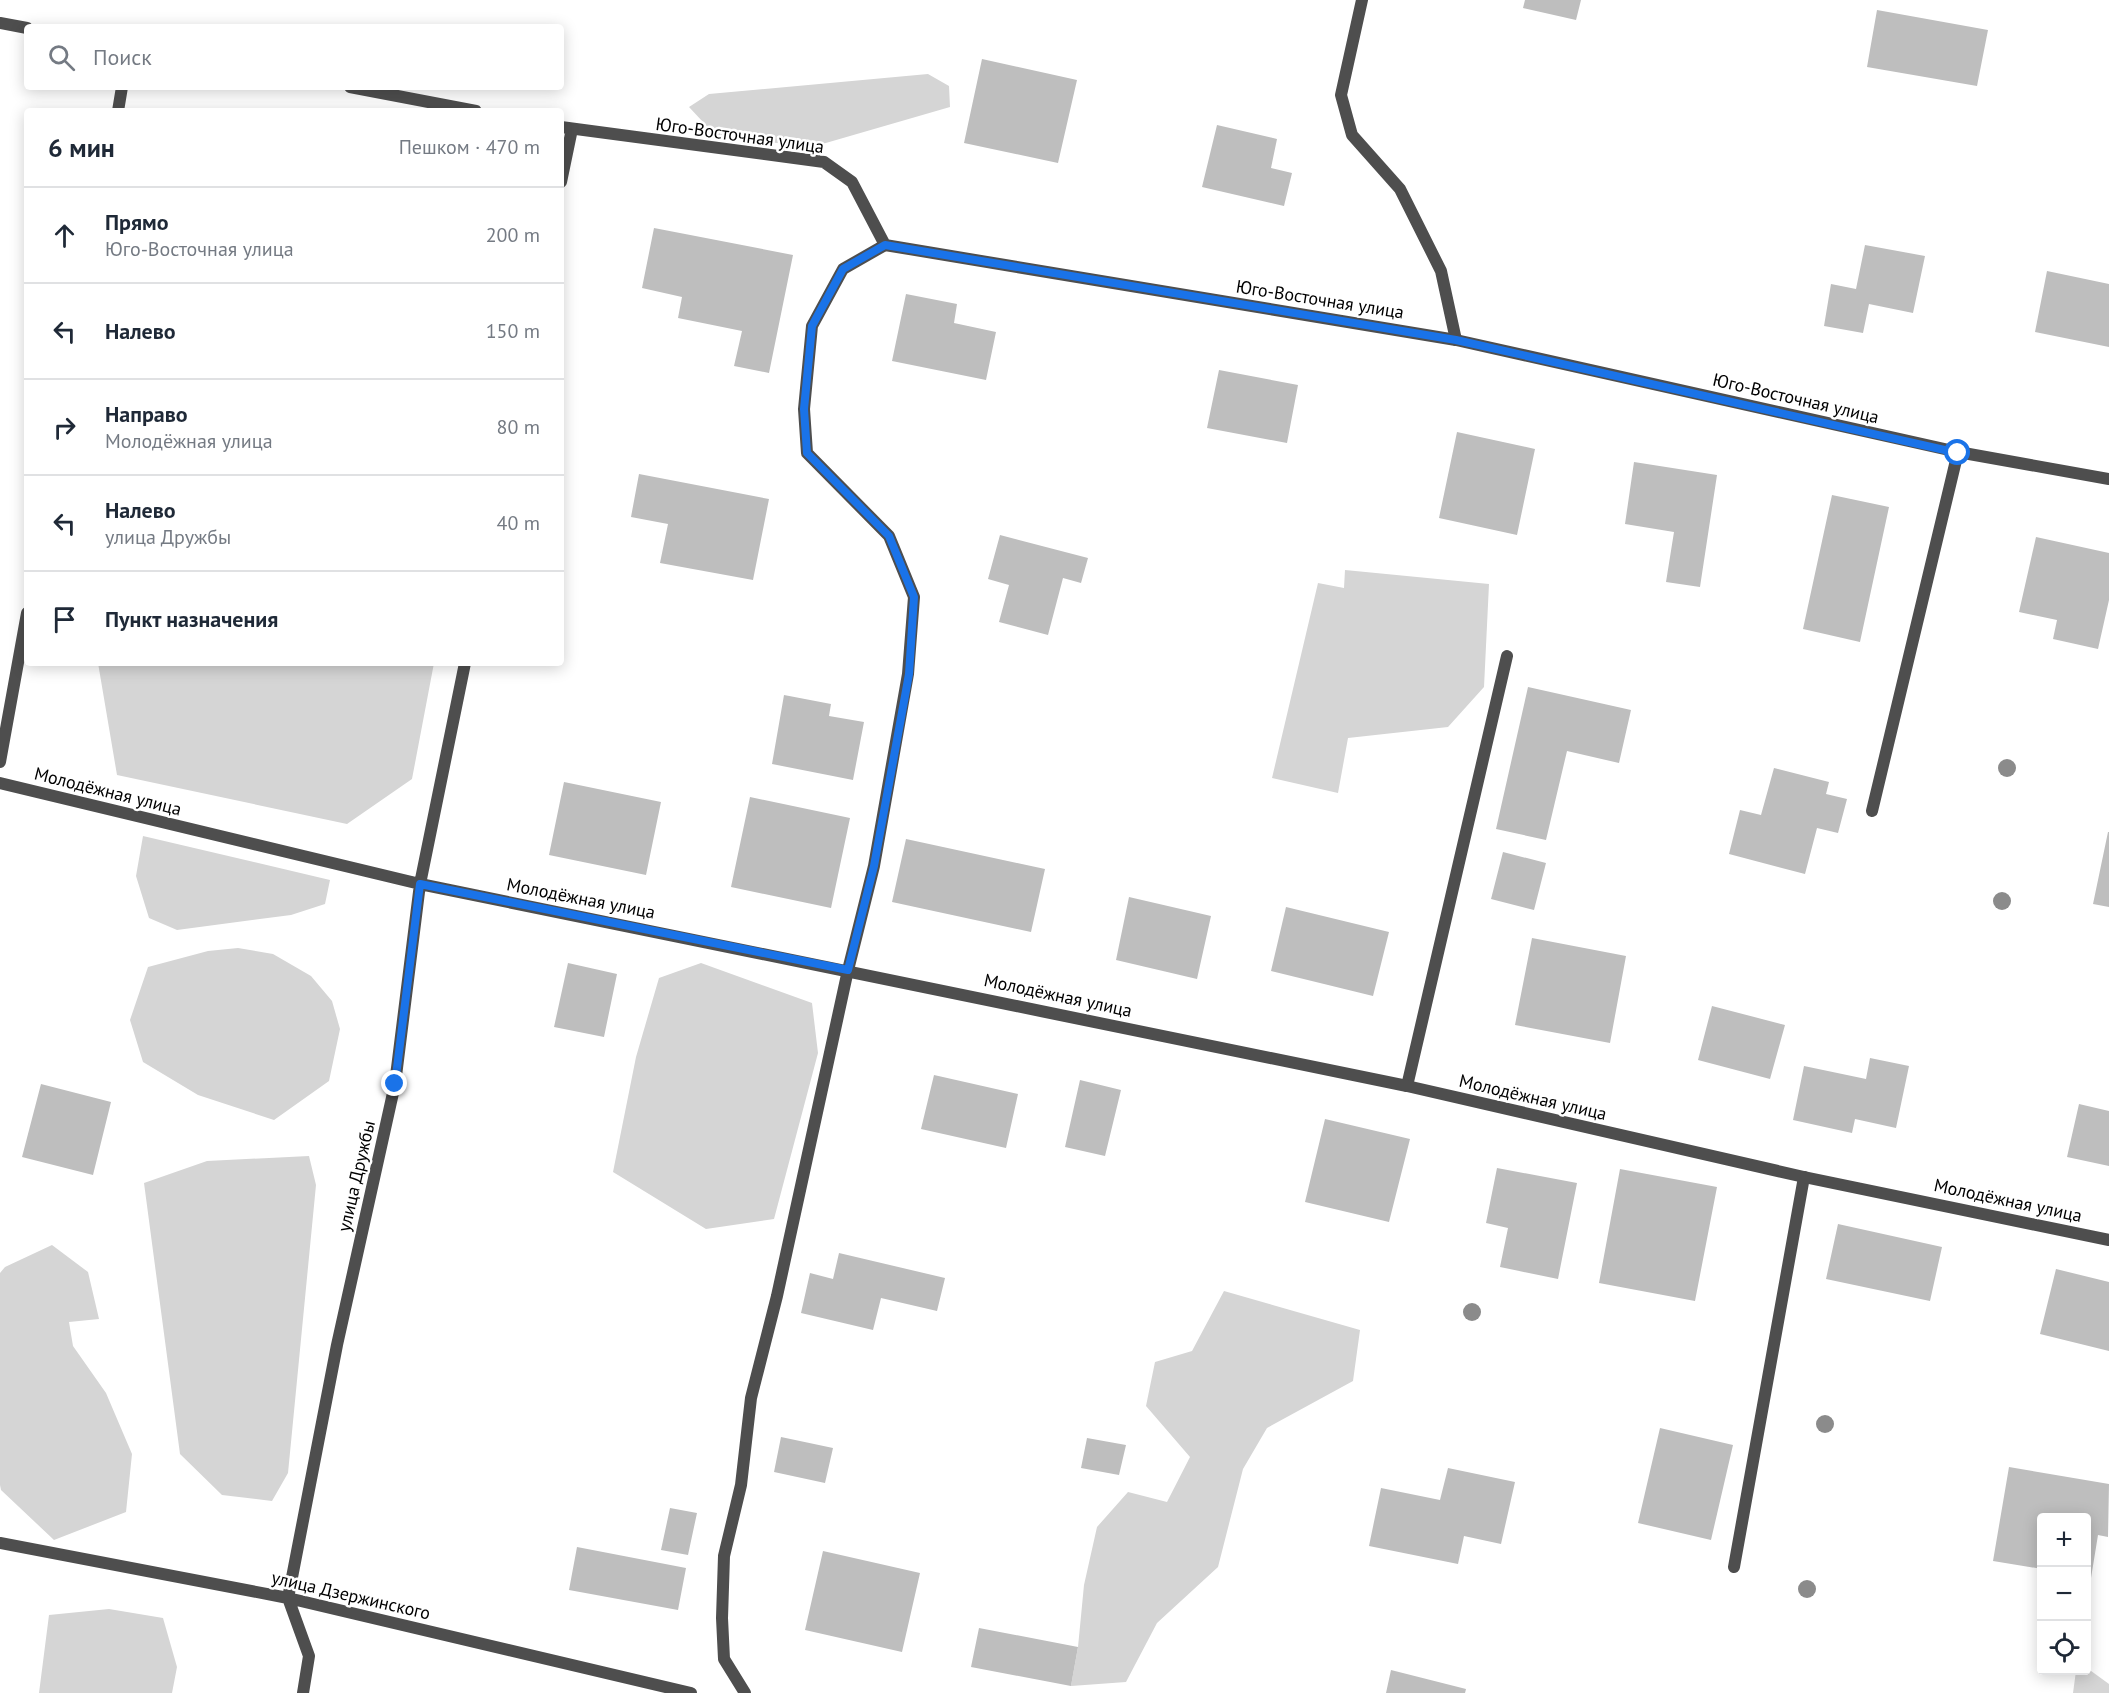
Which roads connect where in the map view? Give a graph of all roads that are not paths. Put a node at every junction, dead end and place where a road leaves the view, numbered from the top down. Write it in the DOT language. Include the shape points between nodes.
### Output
graph roads {
  1 [pos="1362,0"];
  2 [pos="0,23"];
  3 [pos="24,27"];
  4 [pos="122,90"];
  5 [pos="366,90"];
  6 [pos="118,108"];
  7 [pos="460,108"];
  8 [pos="566,128"];
  9 [pos="564,150"];
  10 [pos="885,245"];
  11 [pos="1456,340"];
  12 [pos="1958,453"];
  13 [pos="2109,479"];
  14 [pos="24,630"];
  15 [pos="1507,656"];
  16 [pos="464,666"];
  17 [pos="0,762"];
  18 [pos="0,783"];
  19 [pos="1872,811"];
  20 [pos="420,884"];
  21 [pos="848,970"];
  22 [pos="1407,1086"];
  23 [pos="1804,1177"];
  24 [pos="2109,1240"];
  25 [pos="0,1543"];
  26 [pos="1734,1567"];
  27 [pos="288,1598"];
  28 [pos="303,1693"];
  29 [pos="691,1693"];
  30 [pos="745,1693"];
  1 -- 11 [label="street" via="1341,95 1352,135 1400,189 1441,271"];
  2 -- 3 [label="street"];
  4 -- 6 [label="street"];
  5 -- 7 [label="street"];
  8 -- 9 [label="street"];
  8 -- 10 [label="street, Юго-Восточная улица" via="824,162 852,182"];
  10 -- 11 [label="street, Юго-Восточная улица"];
  10 -- 21 [label="street" via="843,269 812,326 804,409 807,453 889,536 914,597 909,674 874,866"];
  11 -- 12 [label="street, Юго-Восточная улица"];
  12 -- 13 [label="street, Юго-Восточная улица"];
  12 -- 19 [label="street"];
  14 -- 17 [label="street"];
  15 -- 22 [label="street"];
  16 -- 20 [label="street, улица Дружбы"];
  18 -- 20 [label="street, Молодёжная улица"];
  20 -- 21 [label="street, Молодёжная улица"];
  20 -- 27 [label="street, улица Дружбы" via="395,1084 337,1346"];
  21 -- 22 [label="street, Молодёжная улица"];
  21 -- 30 [label="street" via="780,1285 751,1398 741,1485 724,1556 724,1659"];
  22 -- 23 [label="street, Молодёжная улица"];
  23 -- 24 [label="street, Молодёжная улица"];
  23 -- 26 [label="street"];
  25 -- 27 [label="street, улица Дзержинского"];
  27 -- 28 [label="street" via="309,1656"];
  27 -- 29 [label="street, улица Дзержинского"];
}
